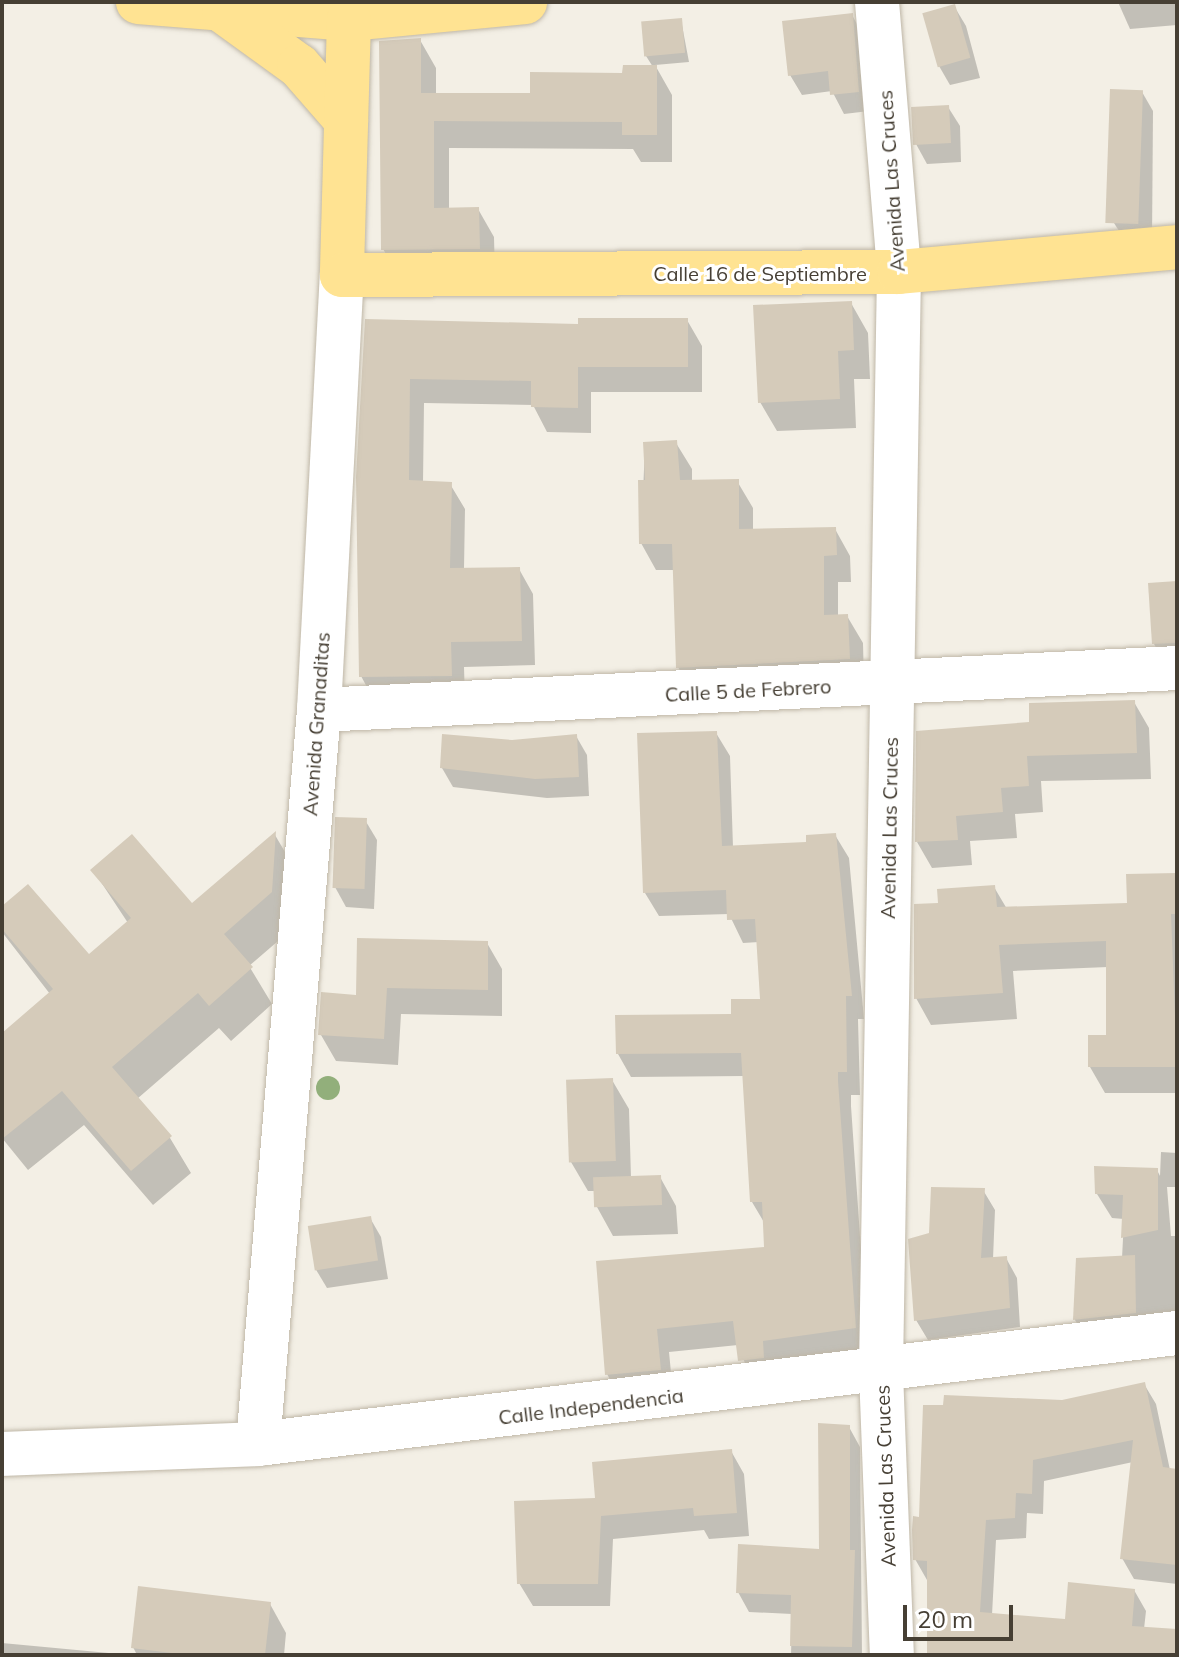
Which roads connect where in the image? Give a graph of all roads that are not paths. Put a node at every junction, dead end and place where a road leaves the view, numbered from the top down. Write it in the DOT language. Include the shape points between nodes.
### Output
graph roads {
  1 [pos="138,2"];
  2 [pos="525,2"];
  3 [pos="877,2"];
  4 [pos="222,11"];
  5 [pos="349,11"];
  6 [pos="346,120"];
  7 [pos="1177,247"];
  8 [pos="899,272"];
  9 [pos="342,275"];
  10 [pos="1177,668"];
  11 [pos="892,683"];
  12 [pos="319,710"];
  13 [pos="1177,1333"];
  14 [pos="881,1372"];
  15 [pos="258,1444"];
  16 [pos="2,1454"];
  17 [pos="892,1655"];
  1 -- 4 [label="main road"];
  2 -- 5 [label="main road"];
  3 -- 8 [label="street, Avenida Las Cruces"];
  4 -- 5 [label="main road"];
  4 -- 6 [label="main road" via="299,66"];
  5 -- 6 [label="main road, Avenida Granaditas"];
  6 -- 9 [label="main road, Avenida Granaditas"];
  7 -- 8 [label="main road, Calle 16 de Septiembre"];
  8 -- 9 [label="main road, Calle 16 de Septiembre"];
  8 -- 11 [label="street, Avenida Las Cruces"];
  9 -- 12 [label="street, Avenida Granaditas"];
  10 -- 11 [label="street, Calle 5 de Febrero"];
  11 -- 12 [label="street, Calle 5 de Febrero"];
  11 -- 14 [label="street, Avenida Las Cruces"];
  12 -- 15 [label="street, Avenida Granaditas"];
  13 -- 14 [label="street, Calle Independencia"];
  14 -- 15 [label="street, Calle Independencia"];
  14 -- 17 [label="street, Avenida Las Cruces"];
  15 -- 16 [label="street, Calle Independencia"];
}
